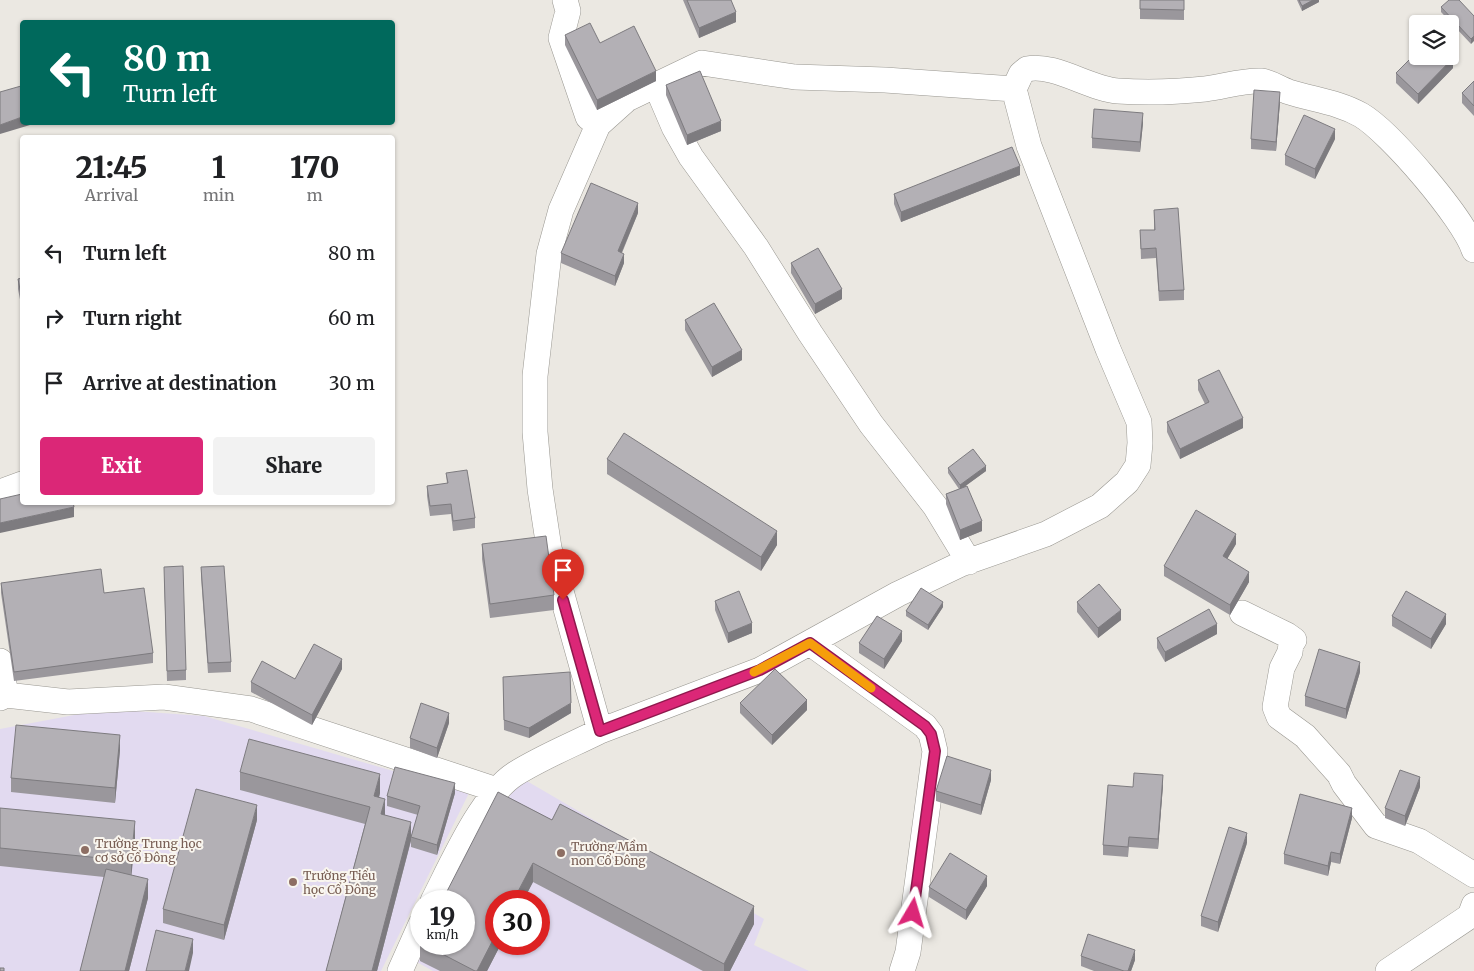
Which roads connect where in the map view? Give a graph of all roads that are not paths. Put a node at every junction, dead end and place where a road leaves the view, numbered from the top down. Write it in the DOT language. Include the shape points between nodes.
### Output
graph roads {
  1 [pos="565,0"];
  2 [pos="656,85"];
  3 [pos="1014,89"];
  4 [pos="598,125"];
  5 [pos="1474,250"];
  6 [pos="20,485"];
  7 [pos="0,492"];
  8 [pos="969,562"];
  9 [pos="1242,613"];
  10 [pos="810,643"];
  11 [pos="0,661"];
  12 [pos="3,697"];
  13 [pos="600,731"];
  14 [pos="497,790"];
  15 [pos="1474,875"];
  16 [pos="439,890"];
  17 [pos="1474,905"];
  18 [pos="410,949"];
  19 [pos="400,971"];
  20 [pos="902,971"];
  21 [pos="1388,971"];
  1 -- 4 [label="street" via="568,11 561,38 588,117"];
  2 -- 3 [label="street" via="702,63 795,77"];
  2 -- 4 [label="street" via="627,99"];
  2 -- 8 [label="street" via="691,157 756,247 871,424 935,506"];
  3 -- 5 [label="street" via="1027,69 1041,68 1116,91 1168,92 1262,81 1341,105 1377,127 1401,152 1452,212"];
  3 -- 8 [label="street" via="1029,146 1139,422 1138,465 1126,482 1100,506 1046,534"];
  4 -- 13 [label="street" via="561,210 549,254 535,385 535,432 549,548"];
  6 -- 7 [label="street"];
  8 -- 10 [label="street" via="898,594"];
  9 -- 15 [label="street" via="1294,640 1282,668 1276,707 1279,717 1305,736 1339,774 1376,826 1419,841"];
  10 -- 13 [label="street" via="760,670"];
  10 -- 20 [label="street" via="925,726 931,734 935,751 930,792 908,952"];
  11 -- 12 [label="street"];
  12 -- 14 [label="street" via="68,702 164,697 251,709"];
  13 -- 14 [label="street" via="514,775"];
  14 -- 16 [label="street" via="463,843"];
  17 -- 21 [label="street" via="1470,916"];
  18 -- 19 [label="street"];
}
